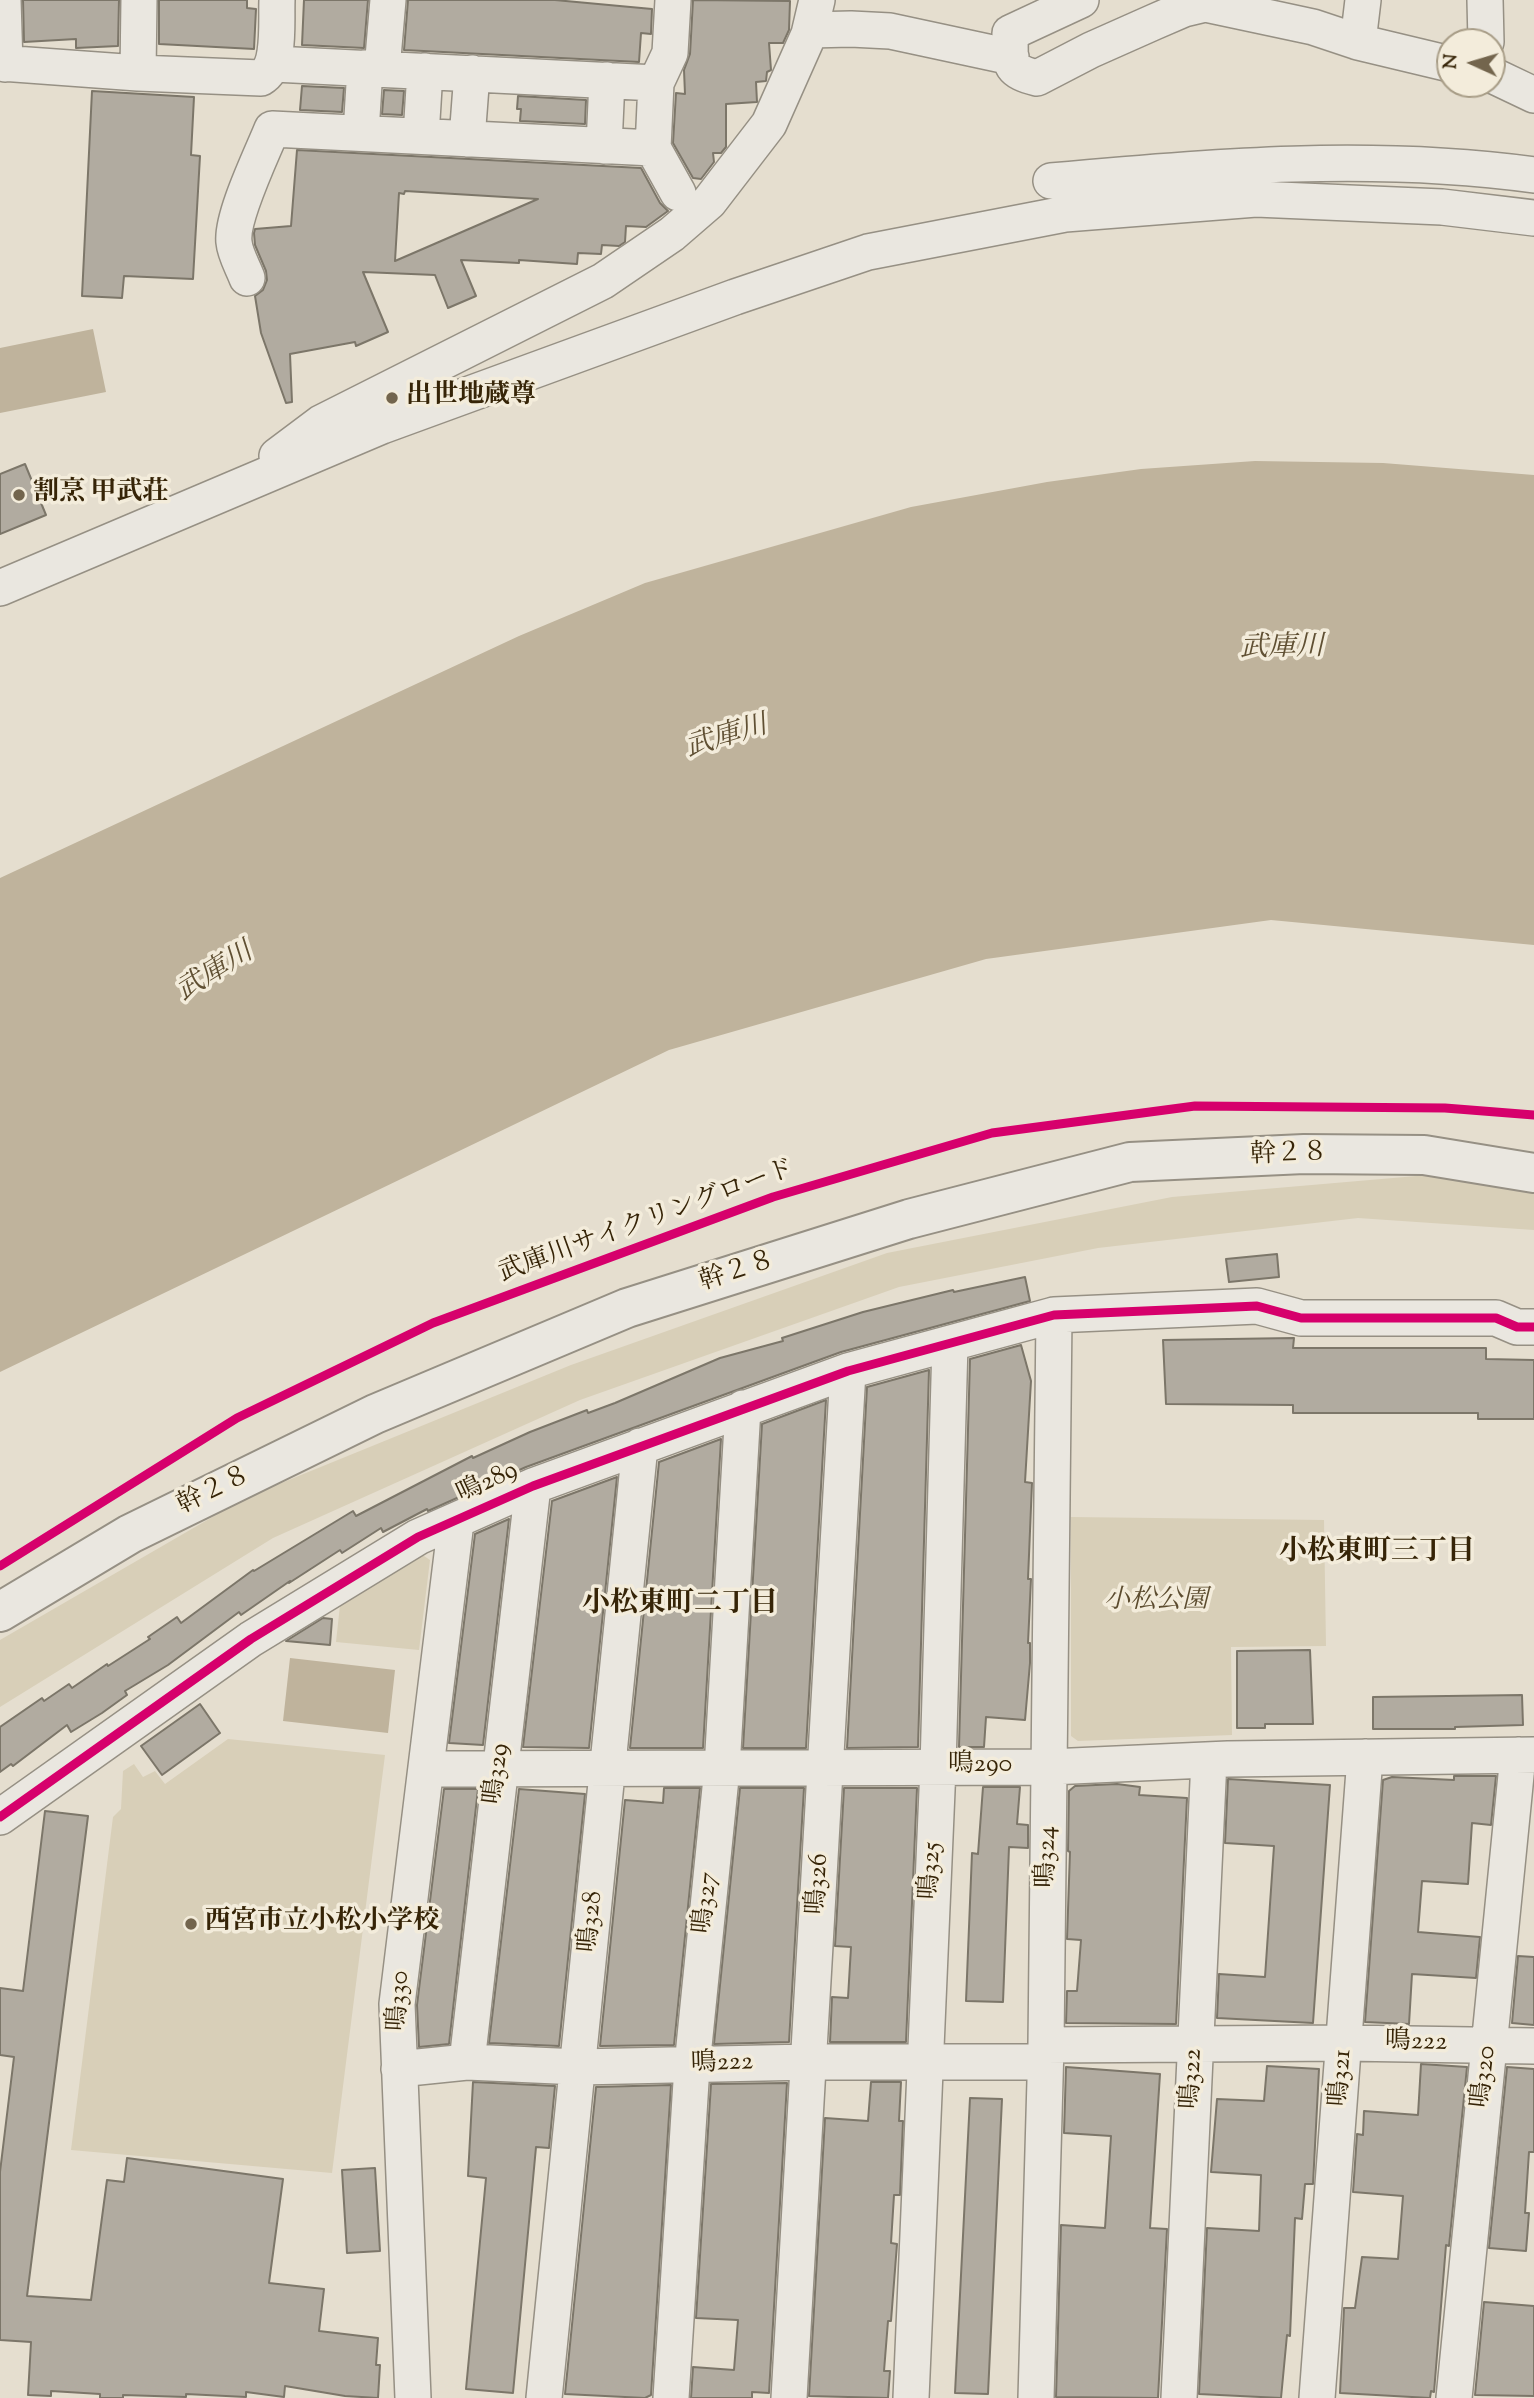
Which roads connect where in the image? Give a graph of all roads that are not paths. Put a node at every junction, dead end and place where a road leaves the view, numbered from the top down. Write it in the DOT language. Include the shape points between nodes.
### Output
graph roads {
  1 [pos="2,0"];
  2 [pos="139,0"];
  3 [pos="277,0"];
  4 [pos="388,0"];
  5 [pos="673,0"];
  6 [pos="1363,0"];
  7 [pos="1485,0"];
  8 [pos="1077,1"];
  9 [pos="814,15"];
  10 [pos="1486,28"];
  11 [pos="1358,42"];
  12 [pos="1011,57"];
  13 [pos="1436,61"];
  14 [pos="2,64"];
  15 [pos="274,64"];
  16 [pos="374,68"];
  17 [pos="425,71"];
  18 [pos="138,73"];
  19 [pos="472,73"];
  20 [pos="607,80"];
  21 [pos="1506,82"];
  22 [pos="656,83"];
  23 [pos="1534,95"];
  24 [pos="361,133"];
  25 [pos="421,136"];
  26 [pos="467,139"];
  27 [pos="604,146"];
  28 [pos="653,148"];
  29 [pos="1534,175"];
  30 [pos="1051,181"];
  31 [pos="678,193"];
  32 [pos="1534,218"];
  33 [pos="247,278"];
  34 [pos="269,473"];
  35 [pos="0,588"];
  36 [pos="1534,1173"];
  37 [pos="1054,1315"];
  38 [pos="1534,1327"];
  39 [pos="950,1344"];
  40 [pos="848,1371"];
  41 [pos="743,1408"];
  42 [pos="640,1446"];
  43 [pos="533,1486"];
  44 [pos="456,1522"];
  45 [pos="0,1612"];
  46 [pos="1526,1755"];
  47 [pos="1365,1757"];
  48 [pos="1209,1760"];
  49 [pos="826,1767"];
  50 [pos="938,1767"];
  51 [pos="1050,1767"];
  52 [pos="608,1768"];
  53 [pos="722,1768"];
  54 [pos="426,1769"];
  55 [pos="500,1769"];
  56 [pos="0,1817"];
  57 [pos="1345,2043"];
  58 [pos="1196,2044"];
  59 [pos="1489,2045"];
  60 [pos="1534,2046"];
  61 [pos="1046,2054"];
  62 [pos="467,2062"];
  63 [pos="809,2062"];
  64 [pos="925,2062"];
  65 [pos="692,2066"];
  66 [pos="579,2067"];
  67 [pos="399,2069"];
  68 [pos="413,2398"];
  69 [pos="544,2398"];
  70 [pos="671,2398"];
  71 [pos="789,2398"];
  72 [pos="911,2398"];
  73 [pos="1036,2398"];
  74 [pos="1179,2398"];
  75 [pos="1317,2398"];
  76 [pos="1454,2398"];
  1 -- 14 [label="street"];
  2 -- 18 [label="street"];
  3 -- 15 [label="street"];
  4 -- 16 [label="street"];
  5 -- 22 [label="street" via="670,53"];
  6 -- 11 [label="street"];
  7 -- 10 [label="street"];
  8 -- 12 [label="street" via="1010,33"];
  9 -- 12 [label="street" via="852,29 890,31"];
  9 -- 34 [label="street" via="769,124 709,202 672,234 603,281 321,423 266,465"];
  11 -- 12 [label="street" via="1313,27 1205,4 1090,50 1037,78 1019,74"];
  11 -- 13 [label="street"];
  14 -- 18 [label="street"];
  15 -- 16 [label="street"];
  15 -- 18 [label="street" via="261,78"];
  16 -- 17 [label="street"];
  16 -- 24 [label="street"];
  17 -- 19 [label="street"];
  17 -- 25 [label="street"];
  19 -- 20 [label="street"];
  19 -- 26 [label="street"];
  20 -- 22 [label="street"];
  20 -- 27 [label="street"];
  21 -- 23 [label="street"];
  22 -- 28 [label="street"];
  24 -- 25 [label="street"];
  24 -- 33 [label="street" via="272,129 244,195 235,230 234,242"];
  25 -- 26 [label="street"];
  26 -- 27 [label="street"];
  27 -- 28 [label="street"];
  28 -- 31 [label="street"];
  29 -- 30 [label="street" via="1419,163 1286,164"];
  32 -- 34 [label="street" via="1442,207 1256,199 1065,214 965,232 867,252 767,286 382,426"];
  34 -- 35 [label="street"];
  36 -- 45 [label="street, 幹２８" via="1424,1155 1304,1154 1130,1162 909,1219 627,1308 375,1414 130,1534"];
  37 -- 38 [label="street, 鳴289" via="1257,1306 1301,1318 1496,1318 1517,1328"];
  37 -- 39 [label="street, 鳴289"];
  37 -- 51 [label="street, 鳴324"];
  39 -- 40 [label="street, 鳴289"];
  39 -- 50 [label="street, 鳴325"];
  40 -- 41 [label="street, 鳴289"];
  40 -- 49 [label="street, 鳴326"];
  41 -- 42 [label="street, 鳴289"];
  41 -- 53 [label="street, 鳴327"];
  42 -- 43 [label="street, 鳴289"];
  42 -- 52 [label="street, 鳴328"];
  43 -- 44 [label="street, 鳴289"];
  43 -- 55 [label="street, 鳴329"];
  44 -- 54 [label="street, 鳴330"];
  44 -- 56 [label="street, 鳴289" via="418,1537 251,1639"];
  46 -- 47 [label="street, 鳴290"];
  46 -- 59 [label="street, 鳴320"];
  47 -- 48 [label="street, 鳴290"];
  47 -- 57 [label="street, 鳴321"];
  48 -- 51 [label="street, 鳴290"];
  48 -- 58 [label="street, 鳴322"];
  49 -- 50 [label="street, 鳴290"];
  49 -- 53 [label="street, 鳴290"];
  49 -- 63 [label="street, 鳴326"];
  50 -- 51 [label="street, 鳴290"];
  50 -- 64 [label="street, 鳴325"];
  51 -- 61 [label="street, 鳴324"];
  52 -- 53 [label="street, 鳴290"];
  52 -- 55 [label="street, 鳴290"];
  52 -- 66 [label="street, 鳴328"];
  53 -- 65 [label="street, 鳴327"];
  54 -- 55 [label="street, 鳴290"];
  54 -- 67 [label="street, 鳴330" via="397,2004"];
  55 -- 62 [label="street, 鳴329"];
  57 -- 58 [label="street, 鳴222"];
  57 -- 59 [label="street, 鳴222"];
  57 -- 75 [label="street, 鳴321"];
  58 -- 61 [label="street, 鳴222"];
  58 -- 74 [label="street, 鳴322"];
  59 -- 60 [label="street, 鳴222"];
  59 -- 76 [label="street, 鳴320"];
  61 -- 64 [label="street, 鳴222"];
  61 -- 73 [label="street, 鳴324"];
  62 -- 66 [label="street, 鳴222"];
  62 -- 67 [label="street, 鳴222"];
  63 -- 64 [label="street, 鳴222"];
  63 -- 65 [label="street, 鳴222"];
  63 -- 71 [label="street, 鳴326"];
  64 -- 72 [label="street, 鳴325"];
  65 -- 66 [label="street, 鳴222"];
  65 -- 70 [label="street, 鳴327"];
  66 -- 69 [label="street, 鳴328"];
  67 -- 68 [label="street, 鳴330"];
}
